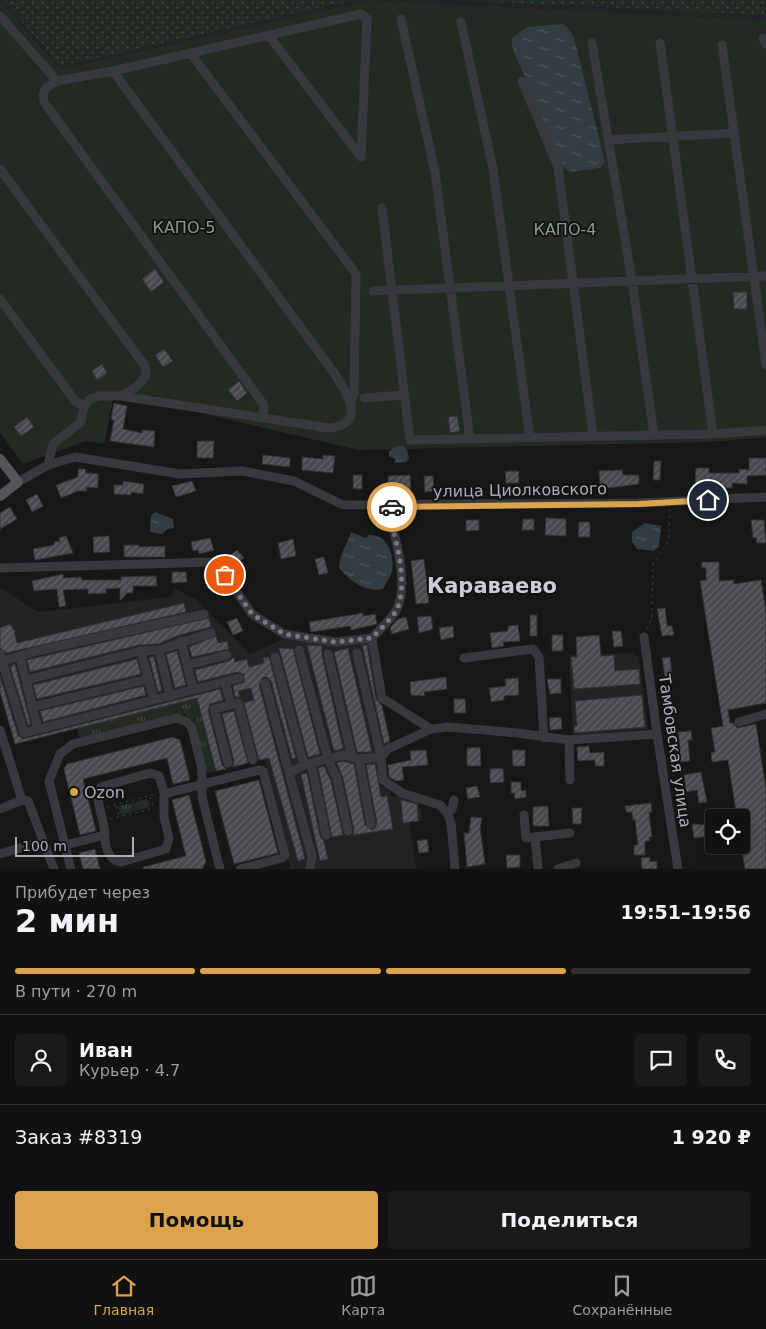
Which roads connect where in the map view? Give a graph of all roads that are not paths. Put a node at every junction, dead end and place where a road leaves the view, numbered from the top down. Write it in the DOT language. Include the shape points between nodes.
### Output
graph roads {
  1 [pos="0,16"];
  2 [pos="401,19"];
  3 [pos="461,22"];
  4 [pos="269,36"];
  5 [pos="660,42"];
  6 [pos="592,43"];
  7 [pos="722,45"];
  8 [pos="191,54"];
  9 [pos="113,71"];
  10 [pos="57,81"];
  11 [pos="522,81"];
  12 [pos="734,132"];
  13 [pos="673,137"];
  14 [pos="608,140"];
  15 [pos="0,169"];
  16 [pos="382,208"];
  17 [pos="766,276"];
  18 [pos="754,277"];
  19 [pos="693,279"];
  20 [pos="632,281"];
  21 [pos="573,283"];
  22 [pos="508,286"];
  23 [pos="452,288"];
  24 [pos="392,290"];
  25 [pos="373,291"];
  26 [pos="0,299"];
  27 [pos="766,365"];
  28 [pos="404,395"];
  29 [pos="121,396"];
  30 [pos="364,398"];
  31 [pos="351,401"];
  32 [pos="84,406"];
  33 [pos="263,418"];
  34 [pos="766,430"];
  35 [pos="713,434"];
  36 [pos="654,435"];
  37 [pos="593,436"];
  38 [pos="530,438"];
  39 [pos="470,439"];
  40 [pos="0,458"];
  41 [pos="48,465"];
  42 [pos="18,482"];
  43 [pos="0,496"];
  44 [pos="766,497"];
  45 [pos="386,507"];
  46 [pos="0,568"];
  47 [pos="204,614"];
  48 [pos="211,633"];
  49 [pos="644,637"];
  50 [pos="372,638"];
  51 [pos="181,641"];
  52 [pos="158,650"];
  53 [pos="299,650"];
  54 [pos="141,651"];
  55 [pos="357,652"];
  56 [pos="328,654"];
  57 [pos="227,655"];
  58 [pos="2,657"];
  59 [pos="20,657"];
  60 [pos="275,658"];
  61 [pos="464,658"];
  62 [pos="187,665"];
  63 [pos="239,678"];
  64 [pos="148,679"];
  65 [pos="26,680"];
  66 [pos="225,682"];
  67 [pos="266,683"];
  68 [pos="193,690"];
  69 [pos="170,696"];
  70 [pos="154,700"];
  71 [pos="231,705"];
  72 [pos="32,707"];
  73 [pos="766,714"];
  74 [pos="739,722"];
  75 [pos="38,729"];
  76 [pos="432,729"];
  77 [pos="0,730"];
  78 [pos="657,734"];
  79 [pos="544,738"];
  80 [pos="569,740"];
  81 [pos="1,741"];
  82 [pos="380,756"];
  83 [pos="328,758"];
  84 [pos="356,758"];
  85 [pos="253,760"];
  86 [pos="228,763"];
  87 [pos="307,764"];
  88 [pos="289,773"];
  89 [pos="570,780"];
  90 [pos="202,785"];
  91 [pos="164,793"];
  92 [pos="22,800"];
  93 [pos="454,800"];
  94 [pos="0,809"];
  95 [pos="447,813"];
  96 [pos="524,814"];
  97 [pos="371,824"];
  98 [pos="348,831"];
  99 [pos="570,833"];
  100 [pos="105,835"];
  101 [pos="326,835"];
  102 [pos="535,837"];
  103 [pos="42,842"];
  104 [pos="65,845"];
  105 [pos="0,854"];
  106 [pos="576,863"];
  107 [pos="54,869"];
  108 [pos="71,869"];
  109 [pos="220,869"];
  110 [pos="240,869"];
  111 [pos="310,869"];
  112 [pos="455,869"];
  113 [pos="538,869"];
  114 [pos="558,869"];
  115 [pos="678,869"];
  1 -- 10 [label="street"];
  2 -- 23 [label="street" via="435,172"];
  3 -- 22 [label="street" via="493,169"];
  4 -- 4 [label="street" via="361,14 365,16 361,157"];
  4 -- 8 [label="street"];
  5 -- 13 [label="street"];
  6 -- 14 [label="street"];
  7 -- 12 [label="street"];
  8 -- 9 [label="street"];
  8 -- 31 [label="street" via="356,274 354,394"];
  9 -- 10 [label="street"];
  9 -- 31 [label="street" via="312,342"];
  10 -- 33 [label="street" via="46,88 44,102 261,401"];
  11 -- 21 [label="street" via="558,167"];
  12 -- 13 [label="street"];
  12 -- 18 [label="street"];
  13 -- 14 [label="street"];
  13 -- 19 [label="street"];
  14 -- 20 [label="street"];
  15 -- 29 [label="street" via="145,366 145,377"];
  16 -- 24 [label="street"];
  17 -- 18 [label="street"];
  18 -- 19 [label="street"];
  18 -- 27 [label="street"];
  19 -- 20 [label="street"];
  19 -- 35 [label="street"];
  20 -- 21 [label="street"];
  20 -- 36 [label="street"];
  21 -- 22 [label="street"];
  21 -- 37 [label="street"];
  22 -- 23 [label="street"];
  22 -- 38 [label="street"];
  23 -- 24 [label="street"];
  23 -- 39 [label="street"];
  24 -- 25 [label="street"];
  24 -- 28 [label="street"];
  26 -- 32 [label="street" via="75,401"];
  28 -- 30 [label="street"];
  28 -- 39 [label="street" via="410,440"];
  29 -- 32 [label="street" via="99,396"];
  29 -- 33 [label="street"];
  31 -- 33 [label="street" via="347,422 339,427"];
  32 -- 41 [label="street" via="81,422 53,444"];
  34 -- 35 [label="street"];
  35 -- 36 [label="street"];
  36 -- 37 [label="street"];
  37 -- 38 [label="street"];
  38 -- 39 [label="street"];
  40 -- 42 [label="main road"];
  41 -- 42 [label="street, улица Циолковского"];
  41 -- 45 [label="street, улица Циолковского" via="75,457 180,474 242,471 294,481 343,505"];
  42 -- 43 [label="main road"];
  44 -- 45 [label="street, улица Циолковского"];
  45 -- 50 [label="street" via="397,540 401,597 396,611"];
  46 -- 50 [label="street" via="216,562 252,614 284,634 335,642"];
  47 -- 59 [label="street" via="37,650"];
  48 -- 51 [label="street"];
  49 -- 78 [label="street, Тамбовская улица"];
  50 -- 76 [label="street" via="382,698"];
  51 -- 52 [label="street"];
  51 -- 62 [label="street"];
  52 -- 54 [label="street"];
  52 -- 69 [label="street"];
  53 -- 83 [label="street"];
  54 -- 64 [label="street"];
  54 -- 65 [label="street"];
  55 -- 82 [label="street"];
  56 -- 84 [label="street"];
  57 -- 62 [label="street"];
  58 -- 59 [label="street"];
  58 -- 75 [label="street" via="24,733"];
  59 -- 65 [label="street"];
  60 -- 87 [label="street"];
  61 -- 79 [label="street" via="533,649 540,657"];
  62 -- 68 [label="street"];
  63 -- 66 [label="street"];
  64 -- 70 [label="street"];
  64 -- 72 [label="street"];
  65 -- 72 [label="street"];
  66 -- 68 [label="street"];
  66 -- 71 [label="street"];
  67 -- 88 [label="street"];
  68 -- 69 [label="street"];
  69 -- 70 [label="street"];
  70 -- 75 [label="street"];
  71 -- 85 [label="street" via="238,703"];
  71 -- 86 [label="street" via="214,709"];
  72 -- 75 [label="street"];
  73 -- 74 [label="street"];
  76 -- 79 [label="street" via="448,727"];
  76 -- 82 [label="street" via="388,749"];
  77 -- 81 [label="street"];
  78 -- 80 [label="street"];
  78 -- 115 [label="street, Тамбовская улица"];
  79 -- 80 [label="street"];
  80 -- 89 [label="street"];
  81 -- 92 [label="street"];
  82 -- 84 [label="street"];
  82 -- 95 [label="street" via="383,780 402,792 440,805"];
  83 -- 84 [label="street" via="343,754"];
  83 -- 87 [label="street"];
  83 -- 98 [label="street" via="337,779"];
  84 -- 97 [label="street"];
  87 -- 88 [label="street"];
  87 -- 101 [label="street"];
  88 -- 111 [label="street" via="312,856"];
  90 -- 91 [label="street"];
  90 -- 104 [label="street" via="202,769 192,728 180,718 69,746 60,754 49,781"];
  90 -- 109 [label="street" via="202,798"];
  90 -- 110 [label="street" via="259,770 264,772 285,855"];
  91 -- 100 [label="street" via="160,778 154,773 104,785 99,789"];
  91 -- 100 [label="street" via="169,841 163,851 116,861 108,853"];
  92 -- 94 [label="street"];
  92 -- 103 [label="street" via="28,801"];
  93 -- 95 [label="street" via="452,809"];
  95 -- 112 [label="street" via="451,823"];
  96 -- 102 [label="street" via="526,838"];
  99 -- 102 [label="street"];
  100 -- 104 [label="street"];
  102 -- 113 [label="street"];
  103 -- 105 [label="street"];
  103 -- 107 [label="street"];
  104 -- 108 [label="street"];
  106 -- 114 [label="street"];
}
